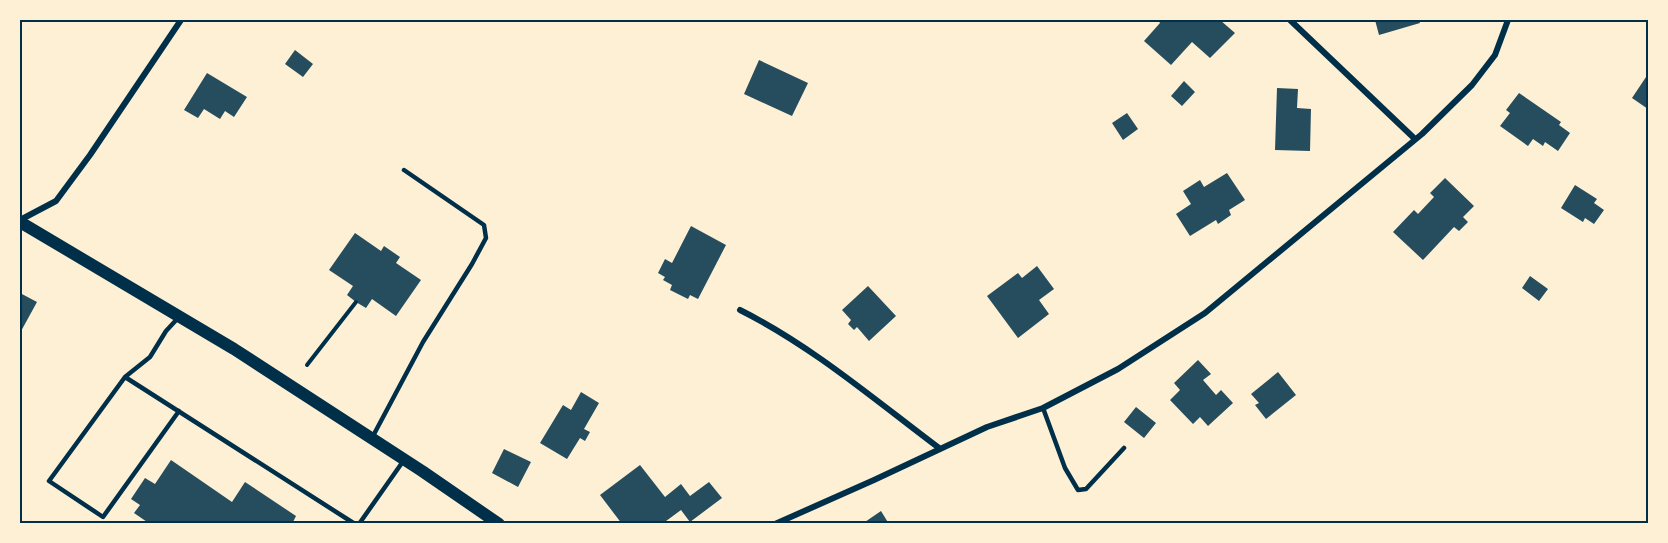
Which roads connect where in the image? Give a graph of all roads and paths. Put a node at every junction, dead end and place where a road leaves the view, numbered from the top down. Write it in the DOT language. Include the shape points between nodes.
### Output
graph roads {
  1 [pos="182,20"];
  2 [pos="1290,20"];
  3 [pos="1508,20"];
  4 [pos="1415,140"];
  5 [pos="404,170"];
  6 [pos="20,221"];
  7 [pos="356,302"];
  8 [pos="740,310"];
  9 [pos="179,317"];
  10 [pos="307,365"];
  11 [pos="125,377"];
  12 [pos="1042,408"];
  13 [pos="179,411"];
  14 [pos="372,439"];
  15 [pos="939,448"];
  16 [pos="1124,448"];
  17 [pos="404,459"];
  18 [pos="357,524"];
  19 [pos="499,524"];
  20 [pos="775,524"];
  1 -- 6 [label="street" via="56,201"];
  2 -- 4 [label="street"];
  3 -- 4 [label="street" via="1495,55 1472,85"];
  4 -- 12 [label="street" via="1204,313 1118,369"];
  5 -- 14 [label="lane" via="484,225 486,238 423,342"];
  6 -- 9 [label="main road"];
  7 -- 10 [label="path"];
  8 -- 15 [label="street" via="801,346"];
  9 -- 11 [label="lane" via="150,357"];
  9 -- 14 [label="main road"];
  11 -- 13 [label="lane"];
  11 -- 13 [label="lane" via="49,481 103,517"];
  12 -- 15 [label="street"];
  12 -- 16 [label="lane" via="1065,468 1078,490 1086,489"];
  13 -- 18 [label="lane"];
  14 -- 17 [label="main road"];
  15 -- 20 [label="street"];
  17 -- 18 [label="lane"];
  17 -- 19 [label="main road"];
}
